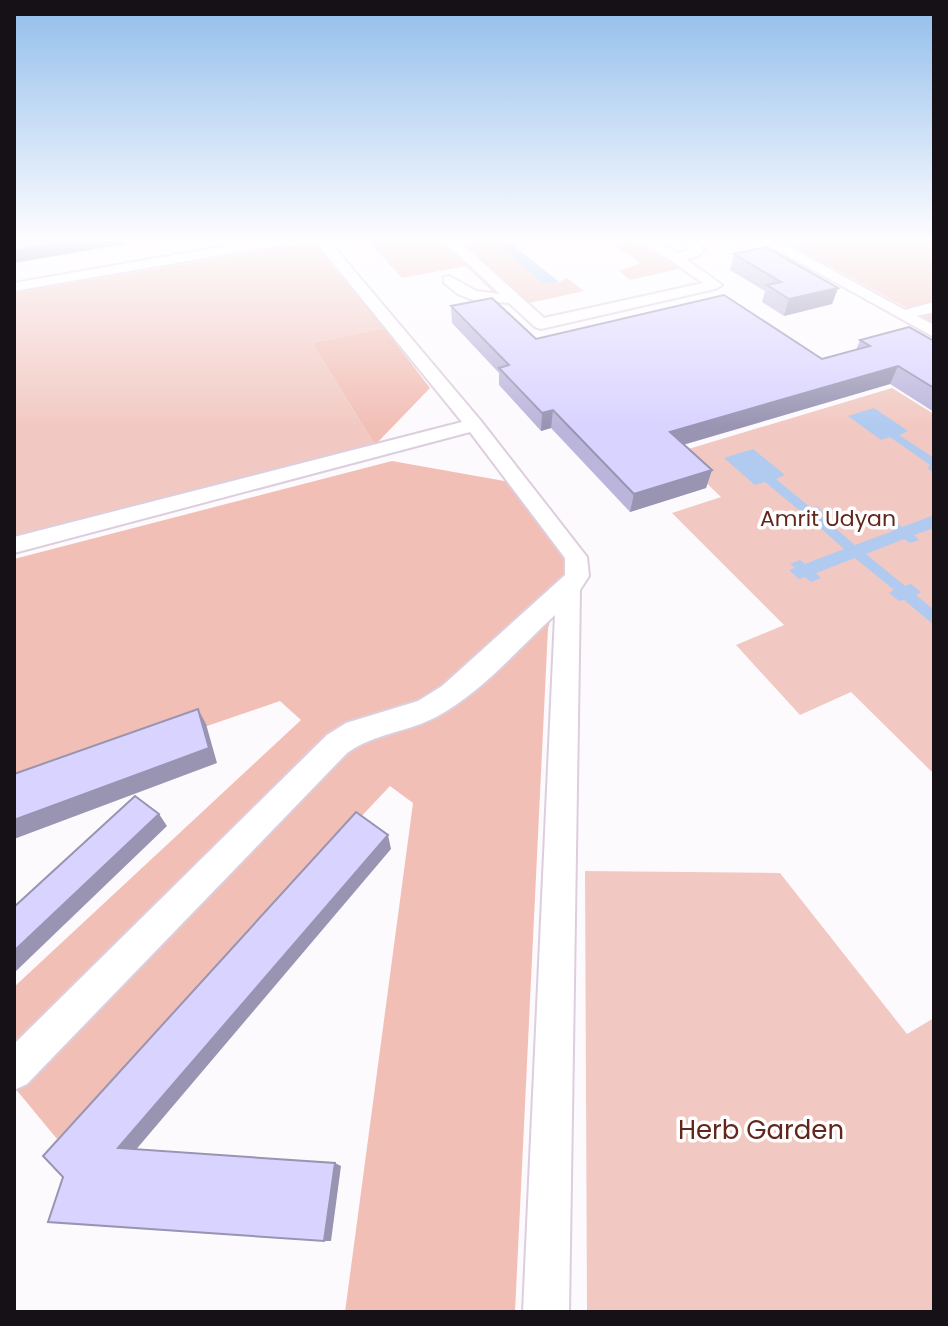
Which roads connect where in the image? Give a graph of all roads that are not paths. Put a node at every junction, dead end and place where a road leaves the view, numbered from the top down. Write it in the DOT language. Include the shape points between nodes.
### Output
graph roads {
  1 [pos="373,303"];
  2 [pos="518,303"];
  3 [pos="635,303"];
  4 [pos="881,303"];
  5 [pos="934,307"];
  6 [pos="903,315"];
  7 [pos="934,332"];
  8 [pos="474,425"];
  9 [pos="14,545"];
  10 [pos="568,589"];
  11 [pos="14,1071"];
  12 [pos="546,1312"];
  1 -- 8 [label="lane"];
  2 -- 3 [label="lane" via="541,324"];
  4 -- 6 [label="lane"];
  5 -- 6 [label="lane"];
  6 -- 7 [label="lane"];
  8 -- 9 [label="lane"];
  8 -- 10 [label="lane" via="576,557 577,576"];
  10 -- 11 [label="lane" via="452,694 426,710 356,731 337,744"];
  10 -- 12 [label="lane"];
}
